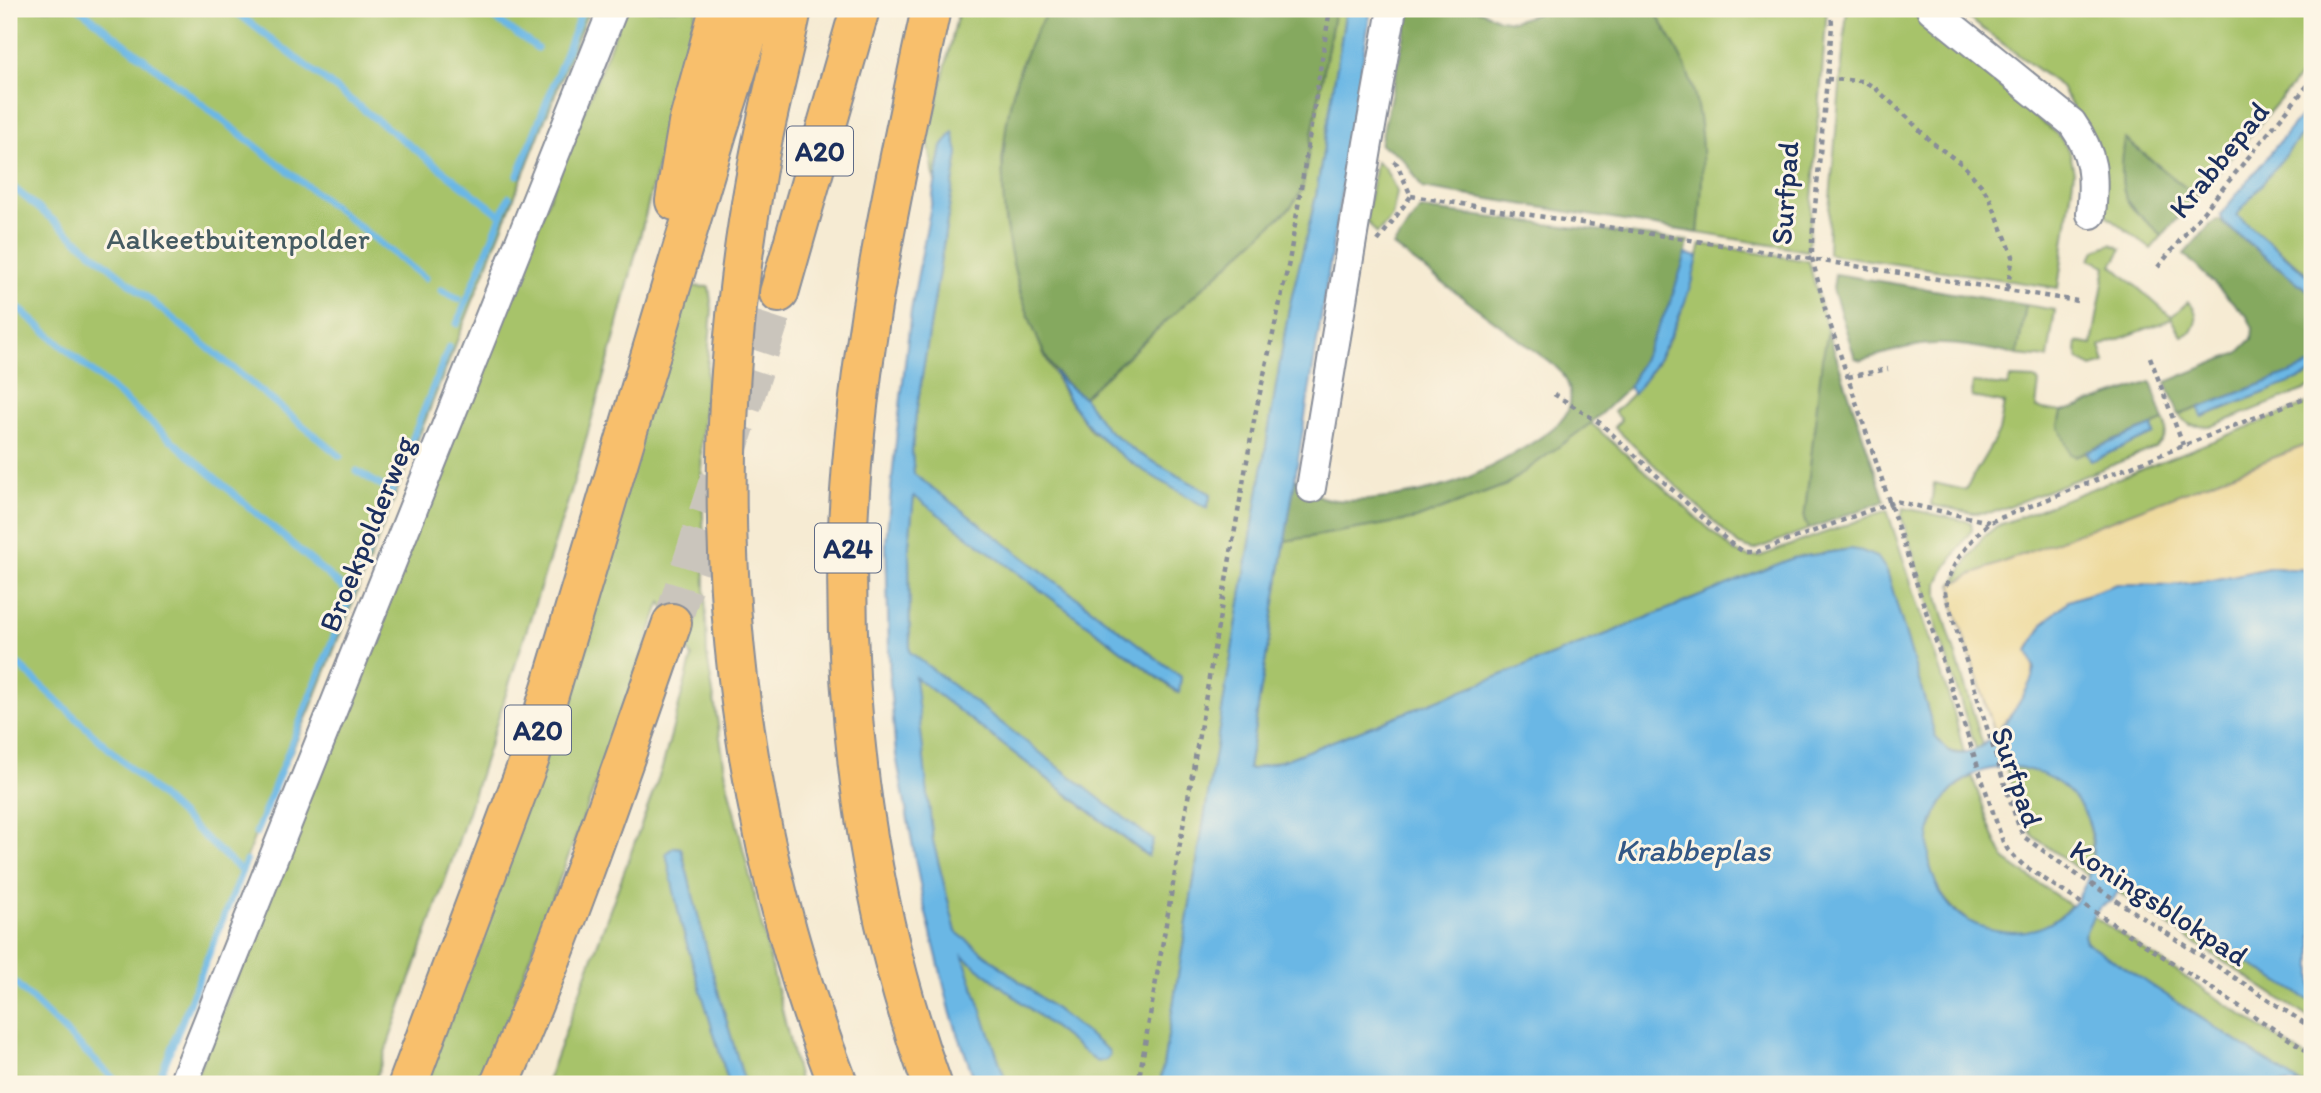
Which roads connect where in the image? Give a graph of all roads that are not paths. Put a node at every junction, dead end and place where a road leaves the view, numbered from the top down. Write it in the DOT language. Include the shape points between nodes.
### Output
graph roads {
  1 [pos="613,9"];
  2 [pos="719,9"];
  3 [pos="757,9"];
  4 [pos="792,9"];
  5 [pos="860,9"];
  6 [pos="931,9"];
  7 [pos="1392,9"];
  8 [pos="1931,9"];
  9 [pos="2091,214"];
  10 [pos="779,293"];
  11 [pos="647,369"];
  12 [pos="1311,488"];
  13 [pos="672,623"];
  14 [pos="183,1084"];
  15 [pos="408,1084"];
  16 [pos="500,1084"];
  17 [pos="838,1084"];
  18 [pos="932,1084"];
  1 -- 14 [label="street, Broekpolderweg"];
  2 -- 11 [label="highway, A20" via="688,124"];
  3 -- 11 [label="highway, A20"];
  4 -- 17 [label="highway" via="756,175 742,270 730,399 729,559 732,622 771,871 792,952"];
  5 -- 10 [label="highway, A20"];
  6 -- 18 [label="highway, A24" via="869,329 851,484 848,605 855,730 874,866 894,956"];
  7 -- 12 [label="street" via="1368,143 1364,242"];
  8 -- 9 [label="street" via="2072,123 2092,161"];
  11 -- 15 [label="highway, A20" via="530,758"];
  13 -- 16 [label="highway" via="608,807"];
}
